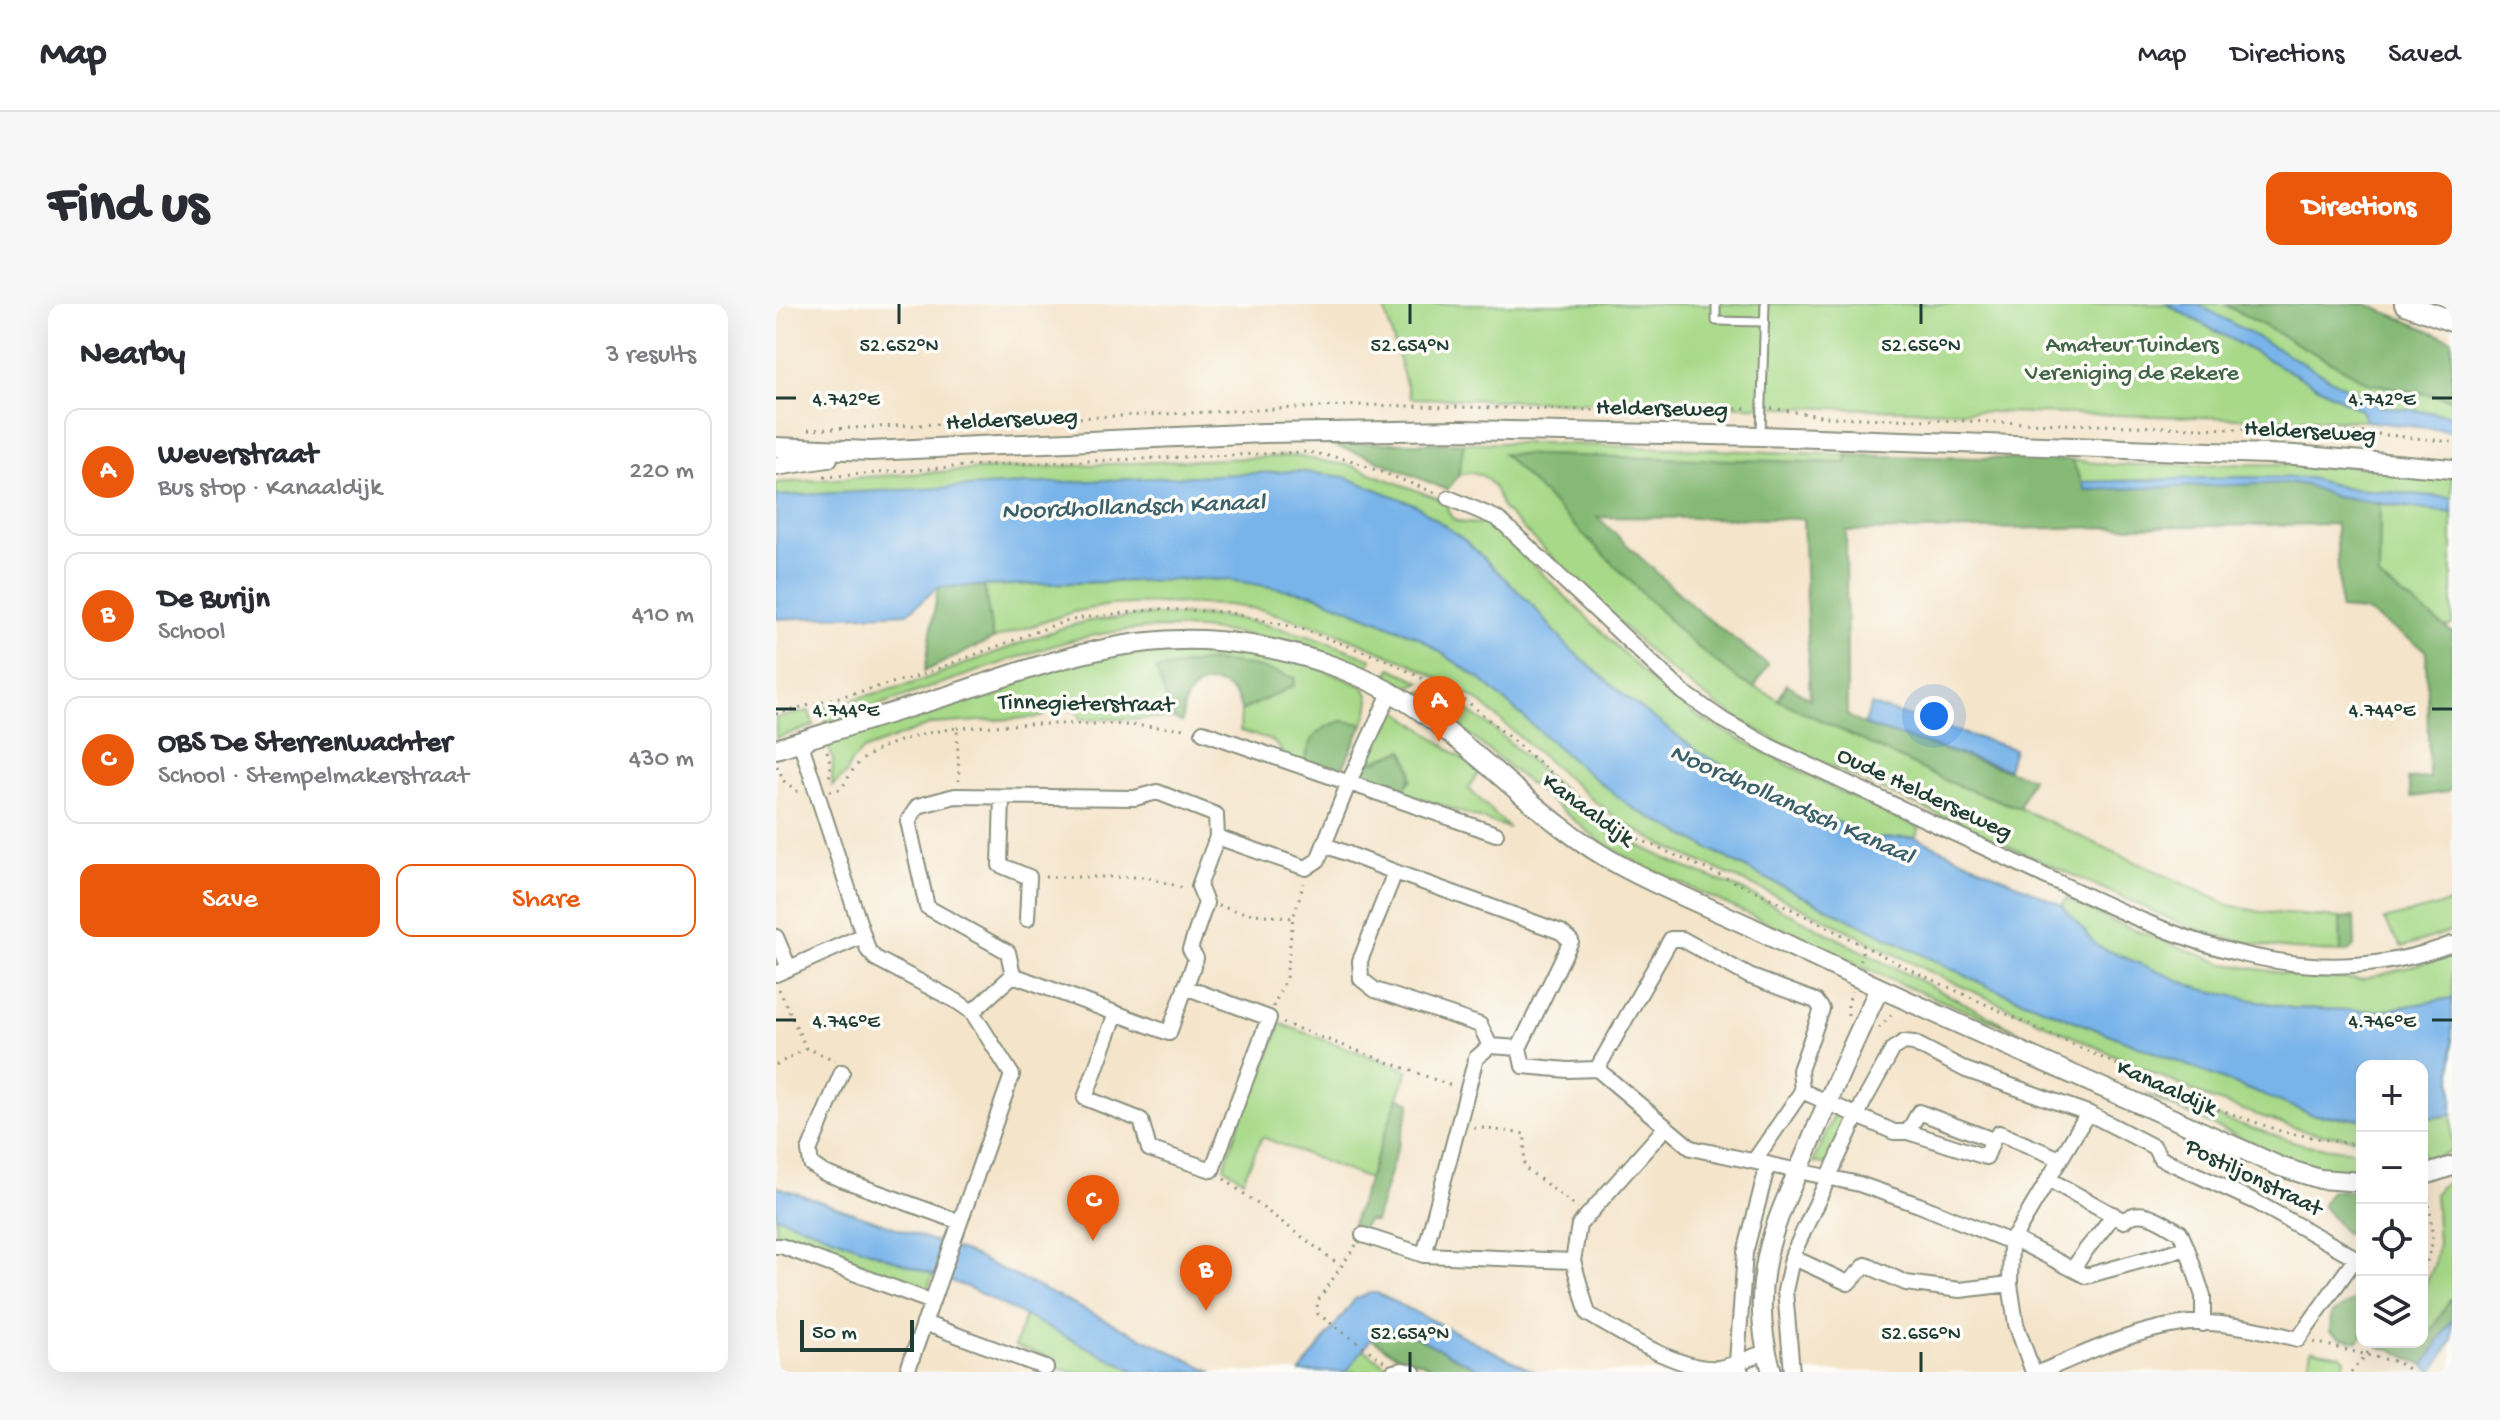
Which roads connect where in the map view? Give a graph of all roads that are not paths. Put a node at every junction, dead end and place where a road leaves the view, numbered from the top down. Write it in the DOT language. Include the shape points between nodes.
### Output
graph roads {
  1 [pos="1716,304"];
  2 [pos="1765,304"];
  3 [pos="2405,304"];
  4 [pos="2452,321"];
  5 [pos="1764,322"];
  6 [pos="1761,436"];
  7 [pos="776,447"];
  8 [pos="870,451"];
  9 [pos="776,466"];
  10 [pos="2452,469"];
  11 [pos="1449,498"];
  12 [pos="1390,693"];
  13 [pos="1203,732"];
  14 [pos="800,741"];
  15 [pos="776,749"];
  16 [pos="1349,782"];
  17 [pos="1002,797"];
  18 [pos="1496,834"];
  19 [pos="1217,837"];
  20 [pos="1325,845"];
  21 [pos="1395,872"];
  22 [pos="1027,919"];
  23 [pos="862,936"];
  24 [pos="776,937"];
  25 [pos="2452,944"];
  26 [pos="783,971"];
  27 [pos="1013,975"];
  28 [pos="1185,987"];
  29 [pos="1879,989"];
  30 [pos="972,1012"];
  31 [pos="1116,1013"];
  32 [pos="1490,1046"];
  33 [pos="1519,1048"];
  34 [pos="1597,1069"];
  35 [pos="842,1072"];
  36 [pos="1802,1091"];
  37 [pos="1828,1102"];
  38 [pos="2088,1113"];
  39 [pos="1857,1115"];
  40 [pos="1665,1128"];
  41 [pos="1908,1132"];
  42 [pos="1993,1140"];
  43 [pos="2060,1159"];
  44 [pos="1761,1163"];
  45 [pos="2452,1166"];
  46 [pos="1799,1170"];
  47 [pos="2428,1174"];
  48 [pos="1831,1177"];
  49 [pos="2048,1179"];
  50 [pos="2356,1182"];
  51 [pos="2113,1214"];
  52 [pos="960,1222"];
  53 [pos="1363,1235"];
  54 [pos="2012,1240"];
  55 [pos="776,1246"];
  56 [pos="2187,1248"];
  57 [pos="1424,1255"];
  58 [pos="1792,1257"];
  59 [pos="1573,1261"];
  60 [pos="2074,1269"];
  61 [pos="2010,1284"];
  62 [pos="932,1302"];
  63 [pos="924,1323"];
  64 [pos="2203,1324"];
  65 [pos="1766,1352"];
  66 [pos="1739,1367"];
  67 [pos="1046,1368"];
  68 [pos="907,1372"];
  69 [pos="1393,1372"];
  70 [pos="1413,1372"];
  71 [pos="1772,1372"];
  72 [pos="1792,1372"];
  73 [pos="2033,1372"];
  74 [pos="2041,1372"];
  1 -- 5 [label="lane" via="1716,321"];
  2 -- 5 [label="lane"];
  3 -- 4 [label="main road"];
  5 -- 6 [label="lane"];
  6 -- 8 [label="street, Helderseweg" via="1461,430 1264,433"];
  6 -- 10 [label="street, Helderseweg" via="2295,455"];
  7 -- 8 [label="street, Helderseweg"];
  8 -- 9 [label="street, Helderseweg"];
  11 -- 25 [label="street, Oude Helderseweg" via="1504,524 1660,673 1723,720 2088,896 2208,947 2268,961 2359,965"];
  12 -- 14 [label="street, Kanaaldijk" via="1337,668 1279,651 1213,641 1157,640 1066,657"];
  12 -- 16 [label="street"];
  12 -- 29 [label="street, Kanaaldijk" via="1600,854"];
  13 -- 16 [label="street, Tinnegieterstraat"];
  14 -- 15 [label="street, Kanaaldijk"];
  14 -- 23 [label="street"];
  16 -- 18 [label="street, Tinnegieterstraat"];
  16 -- 20 [label="street"];
  17 -- 19 [label="street" via="1135,798 1157,792 1216,815"];
  17 -- 22 [label="street" via="1000,865 1029,877"];
  17 -- 27 [label="street" via="960,796 918,806 908,821 927,907 1008,952"];
  19 -- 20 [label="street" via="1306,868 1318,860"];
  19 -- 28 [label="street" via="1199,886 1204,899 1190,949 1196,958"];
  20 -- 21 [label="street"];
  21 -- 32 [label="street" via="1360,961 1361,979 1375,990 1480,1025"];
  21 -- 33 [label="street" via="1561,932 1571,941"];
  23 -- 26 [label="street"];
  23 -- 30 [label="street" via="875,958"];
  24 -- 26 [label="street"];
  27 -- 30 [label="street"];
  27 -- 31 [label="street"];
  28 -- 31 [label="street" via="1169,1033"];
  28 -- 31 [label="street" via="1269,1018 1212,1170 1149,1149 1141,1120 1085,1098"];
  29 -- 37 [label="street"];
  29 -- 50 [label="street, Kanaaldijk" via="2281,1167 2320,1179"];
  30 -- 52 [label="street" via="1012,1080"];
  32 -- 33 [label="street"];
  32 -- 57 [label="street" via="1476,1058"];
  33 -- 34 [label="street" via="1523,1066"];
  34 -- 36 [label="street" via="1671,939 1682,939 1749,976 1816,1001 1822,1009 1800,1070"];
  34 -- 40 [label="street"];
  35 -- 52 [label="street" via="809,1151 811,1164"];
  36 -- 37 [label="street"];
  36 -- 44 [label="street"];
  37 -- 39 [label="street"];
  37 -- 46 [label="street"];
  38 -- 39 [label="street, Postiljonstraat" via="1904,1042 1893,1049"];
  38 -- 43 [label="street"];
  38 -- 64 [label="street, Postiljonstraat" via="2154,1147 2160,1158 2256,1202 2356,1258 2298,1339"];
  39 -- 41 [label="street" via="1894,1132"];
  39 -- 48 [label="street"];
  40 -- 44 [label="street" via="1691,1148"];
  40 -- 59 [label="street" via="1583,1220"];
  41 -- 42 [label="street" via="1986,1157"];
  41 -- 42 [label="street" via="1919,1112"];
  42 -- 43 [label="street" via="1999,1133"];
  43 -- 49 [label="street"];
  44 -- 46 [label="street"];
  44 -- 66 [label="street" via="1743,1264"];
  45 -- 47 [label="street"];
  46 -- 48 [label="street"];
  46 -- 65 [label="street" via="1765,1268"];
  48 -- 54 [label="street"];
  48 -- 58 [label="street"];
  49 -- 51 [label="street"];
  49 -- 54 [label="street"];
  51 -- 56 [label="street" via="2124,1221 2143,1213 2180,1232"];
  51 -- 60 [label="street"];
  52 -- 62 [label="street"];
  53 -- 57 [label="street"];
  54 -- 60 [label="street"];
  54 -- 61 [label="street"];
  55 -- 62 [label="street"];
  56 -- 60 [label="street" via="2086,1276"];
  56 -- 64 [label="street" via="2203,1296"];
  57 -- 59 [label="street"];
  58 -- 61 [label="street" via="1848,1283 1866,1265 1906,1283 1960,1290"];
  58 -- 72 [label="street" via="1785,1291"];
  59 -- 66 [label="street" via="1588,1314 1690,1366"];
  61 -- 73 [label="street" via="2016,1324"];
  62 -- 63 [label="street"];
  63 -- 67 [label="street"];
  63 -- 68 [label="street"];
  64 -- 74 [label="street" via="2185,1323 2116,1339"];
  65 -- 66 [label="street"];
  65 -- 71 [label="street"];
  69 -- 70 [label="street"];
}
